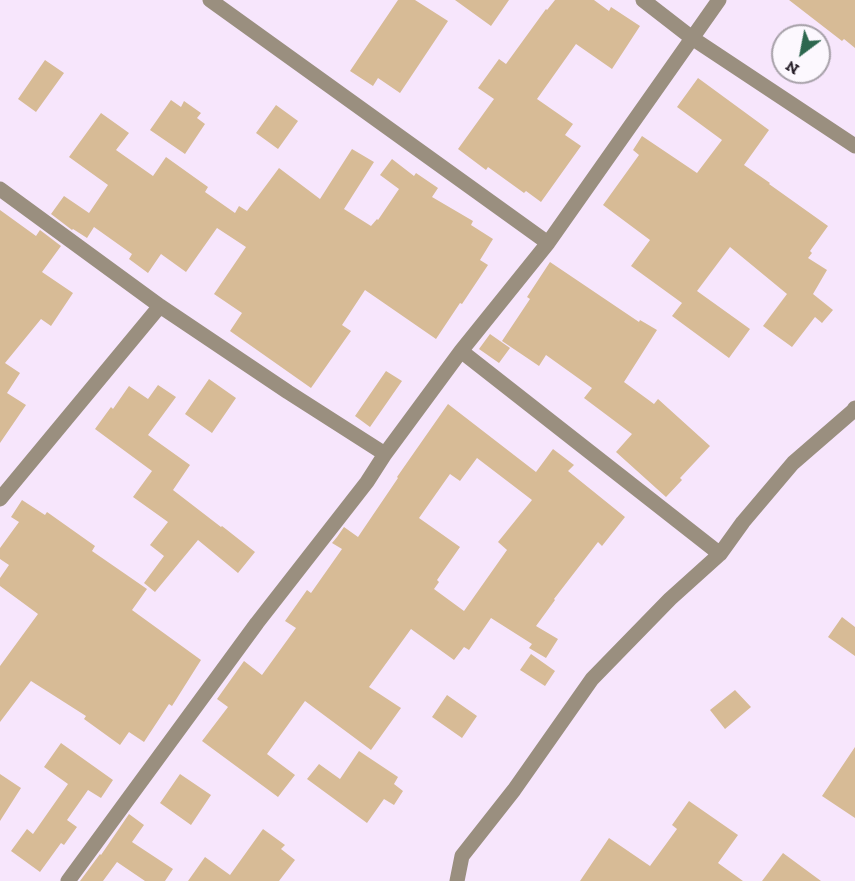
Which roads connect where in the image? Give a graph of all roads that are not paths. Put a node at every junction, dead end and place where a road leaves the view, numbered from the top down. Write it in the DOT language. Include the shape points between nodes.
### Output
graph roads {
  1 [pos="210,0"];
  2 [pos="643,0"];
  3 [pos="719,0"];
  4 [pos="692,38"];
  5 [pos="855,146"];
  6 [pos="0,189"];
  7 [pos="548,243"];
  8 [pos="160,306"];
  9 [pos="461,351"];
  10 [pos="855,408"];
  11 [pos="385,454"];
  12 [pos="0,499"];
  13 [pos="720,554"];
  14 [pos="68,881"];
  15 [pos="457,881"];
  1 -- 7 [label="street"];
  2 -- 4 [label="street"];
  3 -- 4 [label="street"];
  4 -- 5 [label="street"];
  4 -- 7 [label="street"];
  6 -- 8 [label="street"];
  7 -- 9 [label="street"];
  8 -- 11 [label="street"];
  8 -- 12 [label="street"];
  9 -- 11 [label="street"];
  9 -- 13 [label="street"];
  10 -- 13 [label="street" via="793,463"];
  11 -- 14 [label="street" via="368,482 257,623"];
  13 -- 15 [label="street" via="592,679 462,856"];
}
